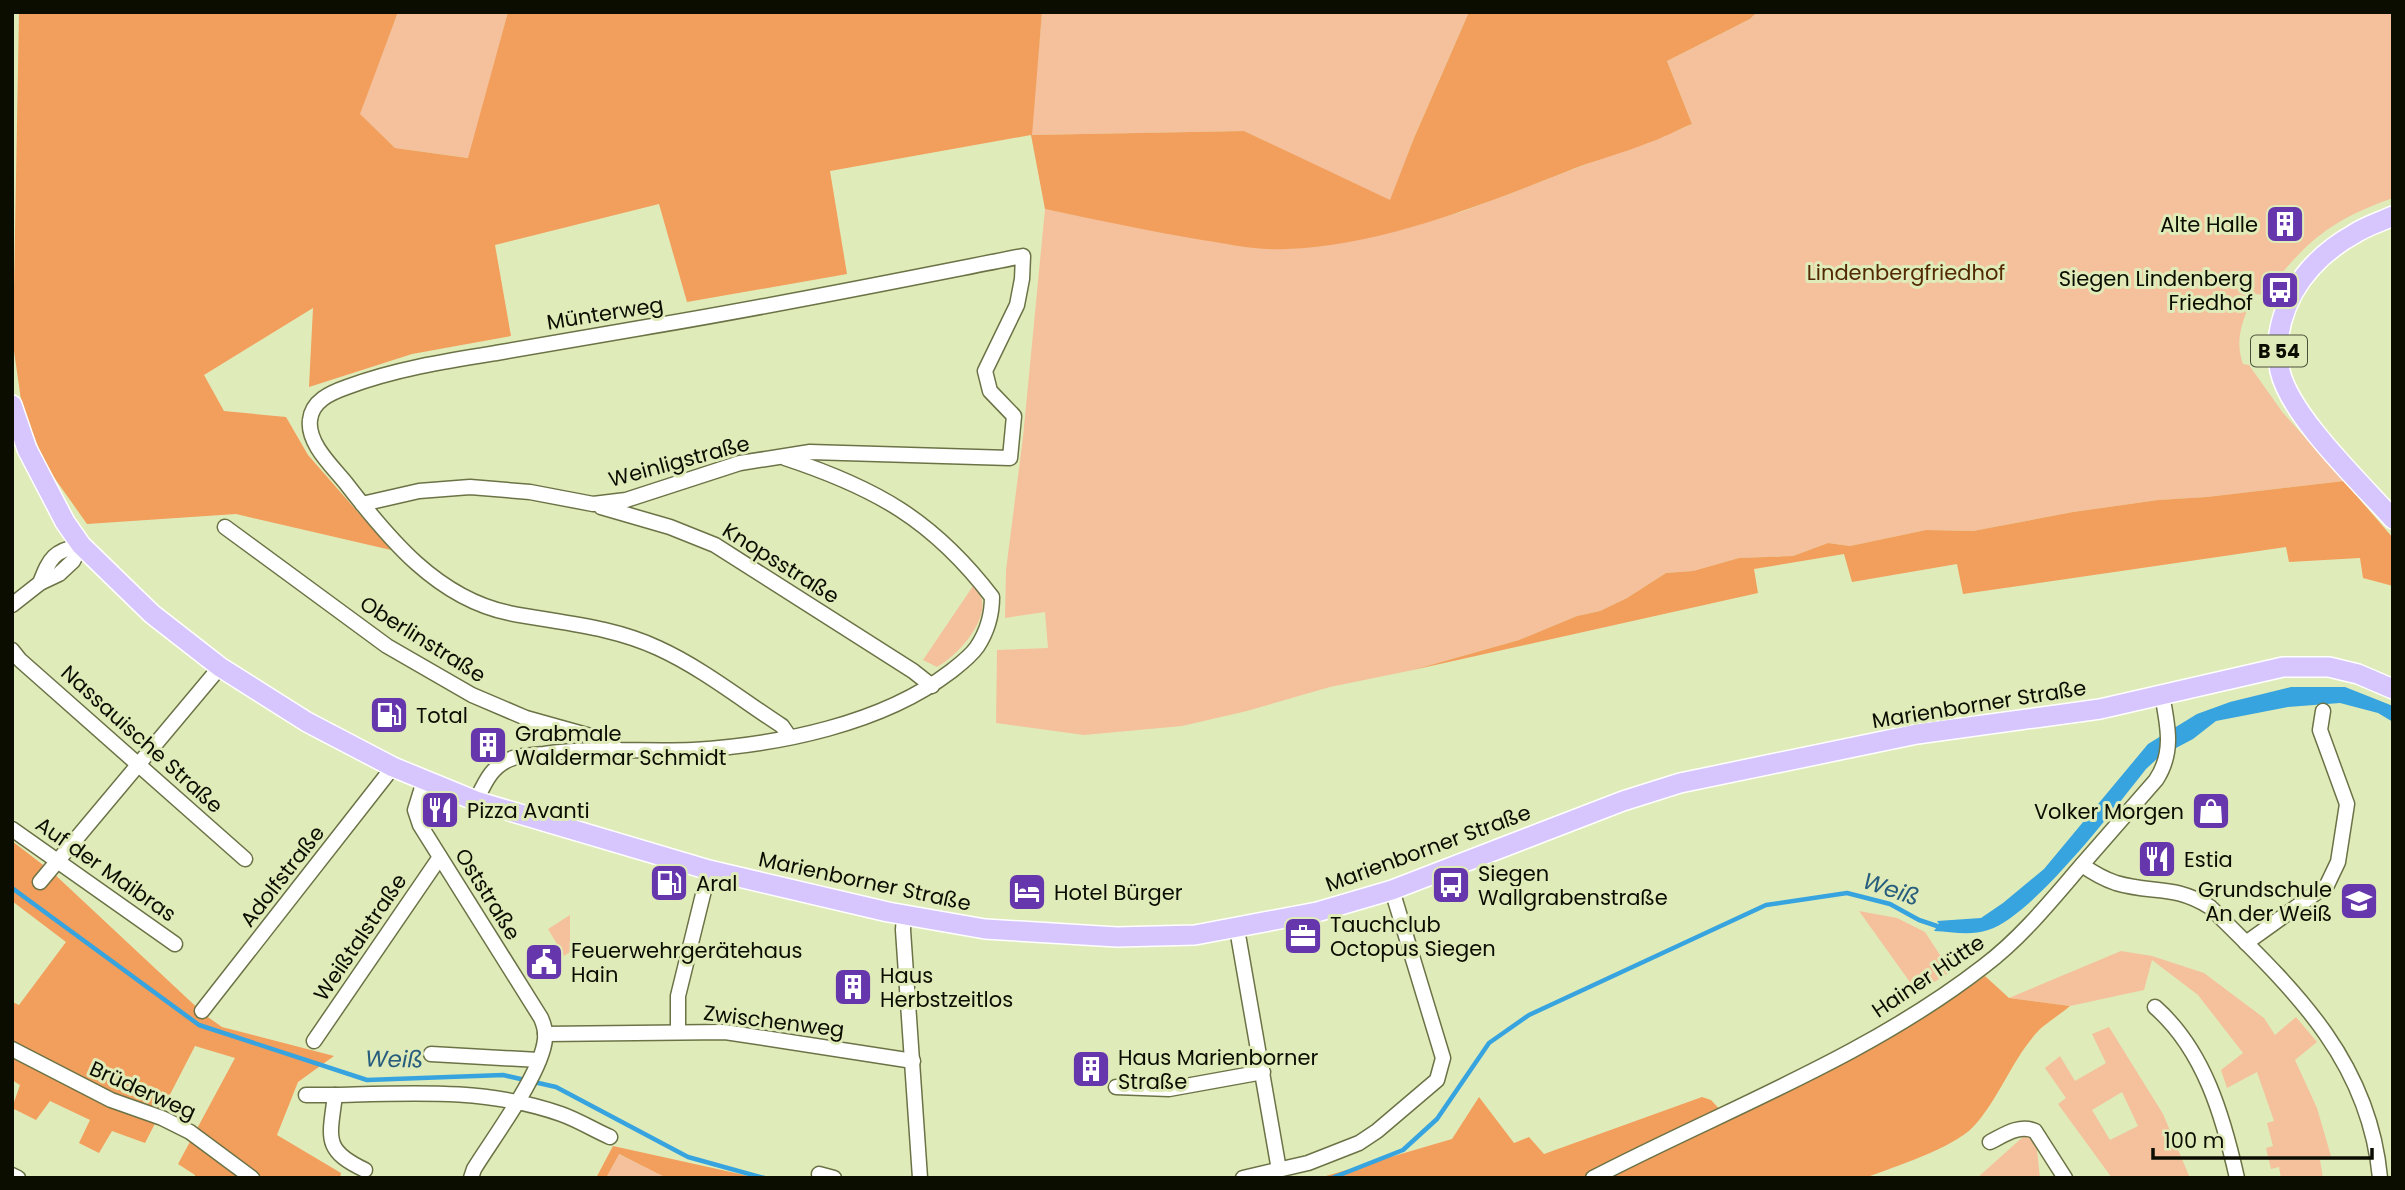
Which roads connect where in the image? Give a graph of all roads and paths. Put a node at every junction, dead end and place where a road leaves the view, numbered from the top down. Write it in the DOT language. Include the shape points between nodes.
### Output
graph roads {
  1 [pos="2393,216"];
  2 [pos="1023,256"];
  3 [pos="12,405"];
  4 [pos="781,457"];
  5 [pos="362,504"];
  6 [pos="593,504"];
  7 [pos="2389,510"];
  8 [pos="225,527"];
  9 [pos="81,545"];
  10 [pos="12,605"];
  11 [pos="12,650"];
  12 [pos="220,667"];
  13 [pos="932,686"];
  14 [pos="2393,689"];
  15 [pos="2162,695"];
  16 [pos="2323,710"];
  17 [pos="789,736"];
  18 [pos="619,750"];
  19 [pos="139,764"];
  20 [pos="393,768"];
  21 [pos="424,781"];
  22 [pos="476,801"];
  23 [pos="12,829"];
  24 [pos="440,857"];
  25 [pos="245,859"];
  26 [pos="59,862"];
  27 [pos="2081,865"];
  28 [pos="709,870"];
  29 [pos="40,882"];
  30 [pos="1392,890"];
  31 [pos="905,916"];
  32 [pos="1237,929"];
  33 [pos="2246,943"];
  34 [pos="174,944"];
  35 [pos="2155,1007"];
  36 [pos="202,1011"];
  37 [pos="678,1031"];
  38 [pos="545,1034"];
  39 [pos="314,1041"];
  40 [pos="12,1049"];
  41 [pos="431,1054"];
  42 [pos="914,1061"];
  43 [pos="537,1066"];
  44 [pos="1263,1072"];
  45 [pos="1116,1087"];
  46 [pos="306,1095"];
  47 [pos="335,1095"];
  48 [pos="518,1098"];
  49 [pos="610,1137"];
  50 [pos="1990,1142"];
  51 [pos="365,1170"];
  52 [pos="1279,1170"];
  53 [pos="12,1174"];
  54 [pos="819,1174"];
  55 [pos="18,1178"];
  56 [pos="252,1178"];
  57 [pos="471,1178"];
  58 [pos="834,1178"];
  59 [pos="920,1178"];
  60 [pos="1243,1178"];
  61 [pos="1593,1178"];
  62 [pos="2064,1178"];
  63 [pos="2237,1178"];
  64 [pos="2381,1178"];
  1 -- 7 [label="main road, B 54" via="2353,234 2320,258 2302,278 2278,333 2280,370 2289,395 2306,420"];
  2 -- 4 [label="street, Weinligstraße" via="1017,305 985,371 990,391 1014,416 1010,458 810,452"];
  2 -- 5 [label="street, Münterweg" via="695,320 426,364 348,386 317,402 309,430"];
  3 -- 9 [label="main road, Marienborner Straße" via="37,471"];
  4 -- 6 [label="street, Weinligstraße" via="740,463 626,500"];
  4 -- 13 [label="street, Oberlinstraße" via="830,473 914,517 992,597 992,613 976,648"];
  5 -- 6 [label="street, Weinligstraße" via="419,491 470,487"];
  5 -- 17 [label="street" via="405,552 456,592 506,612 593,626 660,648 782,726"];
  6 -- 13 [label="street, Knopsstraße" via="715,545"];
  8 -- 18 [label="street, Oberlinstraße" via="387,646 472,695"];
  9 -- 10 [label="street" via="61,549 48,561 40,583"];
  9 -- 12 [label="main road, Marienborner Straße" via="152,614"];
  11 -- 19 [label="street, Nassauische Straße"];
  12 -- 19 [label="street"];
  12 -- 20 [label="main road, Marienborner Straße" via="307,722"];
  13 -- 17 [label="street, Oberlinstraße" via="874,715"];
  14 -- 15 [label="main road, Marienborner Straße" via="2329,667 2283,667"];
  15 -- 27 [label="street, Hainer Hütte" via="2168,757 2156,780"];
  15 -- 30 [label="main road, Marienborner Straße" via="2100,709 1917,734 1680,783"];
  16 -- 33 [label="street" via="2320,730 2347,804 2338,862 2327,885"];
  17 -- 18 [label="street, Oberlinstraße" via="692,750"];
  18 -- 22 [label="street, Oberlinstraße" via="512,758 488,774"];
  19 -- 25 [label="street, Nassauische Straße"];
  19 -- 26 [label="street"];
  20 -- 21 [label="main road, Marienborner Straße"];
  20 -- 36 [label="street, Adolfstraße"];
  21 -- 22 [label="main road, Marienborner Straße"];
  21 -- 24 [label="street, Oststraße" via="415,810"];
  22 -- 28 [label="main road, Marienborner Straße"];
  23 -- 26 [label="street, Auf der Maibras"];
  24 -- 38 [label="street, Oststraße" via="541,1018"];
  24 -- 39 [label="street, Weißtalstraße"];
  26 -- 29 [label="street"];
  26 -- 34 [label="street, Auf der Maibras"];
  27 -- 33 [label="street" via="2113,882 2188,894 2210,907"];
  27 -- 61 [label="street, Hainer Hütte" via="2010,945 1964,982 1835,1059"];
  28 -- 31 [label="main road, Marienborner Straße"];
  28 -- 37 [label="street" via="678,996"];
  30 -- 32 [label="main road, Marienborner Straße"];
  30 -- 52 [label="street" via="1443,1058 1437,1080 1359,1143"];
  31 -- 32 [label="main road, Marienborner Straße" via="985,929 1117,937"];
  31 -- 42 [label="street"];
  32 -- 44 [label="street"];
  33 -- 64 [label="street" via="2295,993 2340,1055 2372,1124"];
  35 -- 63 [label="street" via="2186,1040 2204,1076 2225,1125"];
  37 -- 38 [label="street, Zwischenweg"];
  37 -- 42 [label="street, Zwischenweg" via="725,1032"];
  38 -- 43 [label="street"];
  40 -- 56 [label="street, Brüderweg" via="111,1100 190,1132"];
  41 -- 43 [label="street"];
  42 -- 59 [label="street"];
  43 -- 48 [label="street"];
  44 -- 45 [label="street" via="1169,1089"];
  44 -- 52 [label="street"];
  46 -- 47 [label="street"];
  47 -- 48 [label="street" via="446,1093"];
  47 -- 51 [label="street" via="334,1147 343,1159"];
  48 -- 49 [label="street"];
  48 -- 57 [label="street"];
  50 -- 62 [label="street" via="2027,1127 2035,1131"];
  52 -- 60 [label="street"];
  53 -- 55 [label="street"];
  54 -- 58 [label="street"];
}
